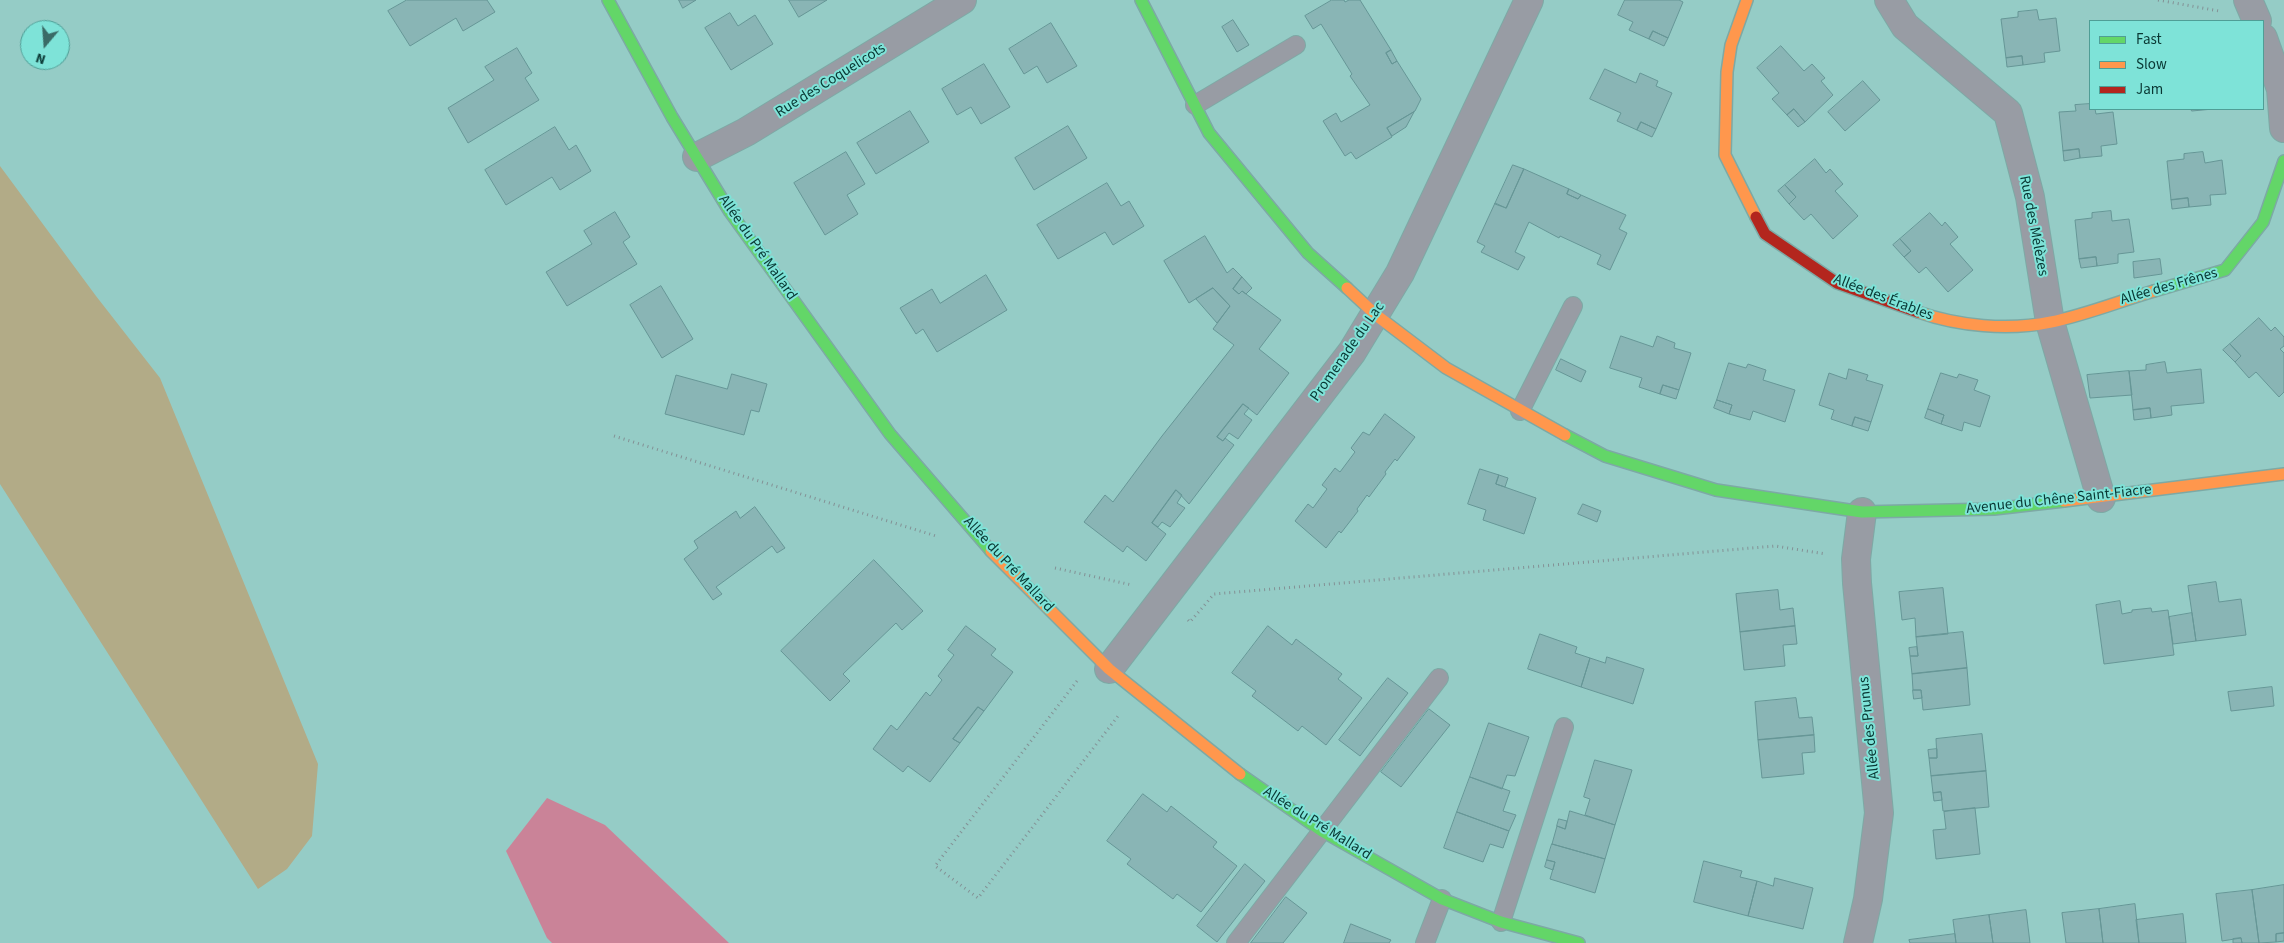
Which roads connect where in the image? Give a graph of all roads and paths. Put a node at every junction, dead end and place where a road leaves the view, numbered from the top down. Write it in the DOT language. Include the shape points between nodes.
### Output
graph roads {
  1 [pos="608,0"];
  2 [pos="962,0"];
  3 [pos="1142,0"];
  4 [pos="1529,0"];
  5 [pos="1748,0"];
  6 [pos="1889,0"];
  7 [pos="2248,0"];
  8 [pos="2257,20"];
  9 [pos="2264,41"];
  10 [pos="1296,45"];
  11 [pos="1195,105"];
  12 [pos="2284,128"];
  13 [pos="697,158"];
  14 [pos="2284,161"];
  15 [pos="1573,306"];
  16 [pos="1376,315"];
  17 [pos="2050,322"];
  18 [pos="1520,411"];
  19 [pos="2284,474"];
  20 [pos="2101,498"];
  21 [pos="1862,512"];
  22 [pos="1102,663"];
  23 [pos="1439,678"];
  24 [pos="1137,691"];
  25 [pos="1564,727"];
  26 [pos="1322,831"];
  27 [pos="1442,899"];
  28 [pos="1502,922"];
  29 [pos="1236,943"];
  30 [pos="1425,943"];
  31 [pos="1580,943"];
  32 [pos="1858,943"];
  1 -- 13 [label="street, Allée du Pré Mallard"];
  2 -- 13 [label="street, Rue des Coquelicots" via="746,132"];
  3 -- 11 [label="street, Avenue du Chêne Saint-Fiacre"];
  4 -- 16 [label="street, Promenade du Lac" via="1400,273"];
  5 -- 17 [label="street, Allée des Érables" via="1731,45 1725,155 1765,234 1837,283 1942,320 2006,326"];
  6 -- 17 [label="street, Rue des Mélèzes" via="1905,26 2008,113 2030,197"];
  7 -- 8 [label="street"];
  9 -- 12 [label="street" via="2282,89"];
  10 -- 11 [label="lane"];
  11 -- 16 [label="street, Avenue du Chêne Saint-Fiacre" via="1209,133 1308,254"];
  13 -- 22 [label="street, Allée du Pré Mallard" via="730,212 890,434 995,555"];
  14 -- 17 [label="street, Allée des Frênes" via="2263,222 2225,270"];
  15 -- 18 [label="lane"];
  16 -- 18 [label="street, Avenue du Chêne Saint-Fiacre" via="1446,368"];
  16 -- 22 [label="street, Promenade du Lac" via="1352,352"];
  17 -- 20 [label="street, Rue des Mélèzes"];
  18 -- 21 [label="street, Avenue du Chêne Saint-Fiacre" via="1605,456 1716,490"];
  19 -- 20 [label="street, Avenue du Chêne Saint-Fiacre"];
  20 -- 21 [label="street, Avenue du Chêne Saint-Fiacre" via="1994,510"];
  21 -- 32 [label="street, Allée des Prunus" via="1856,558 1857,583 1879,813 1868,900"];
  22 -- 24 [label="street, Allée du Pré Mallard"];
  22 -- 24 [label="path" via="935,866 978,898"];
  23 -- 26 [label="lane"];
  24 -- 26 [label="street, Allée du Pré Mallard" via="1233,769"];
  25 -- 28 [label="lane"];
  26 -- 27 [label="street, Allée du Pré Mallard"];
  26 -- 29 [label="lane"];
  27 -- 28 [label="street, Allée du Pré Mallard"];
  27 -- 30 [label="lane"];
  28 -- 31 [label="street, Allée du Pré Mallard"];
}
